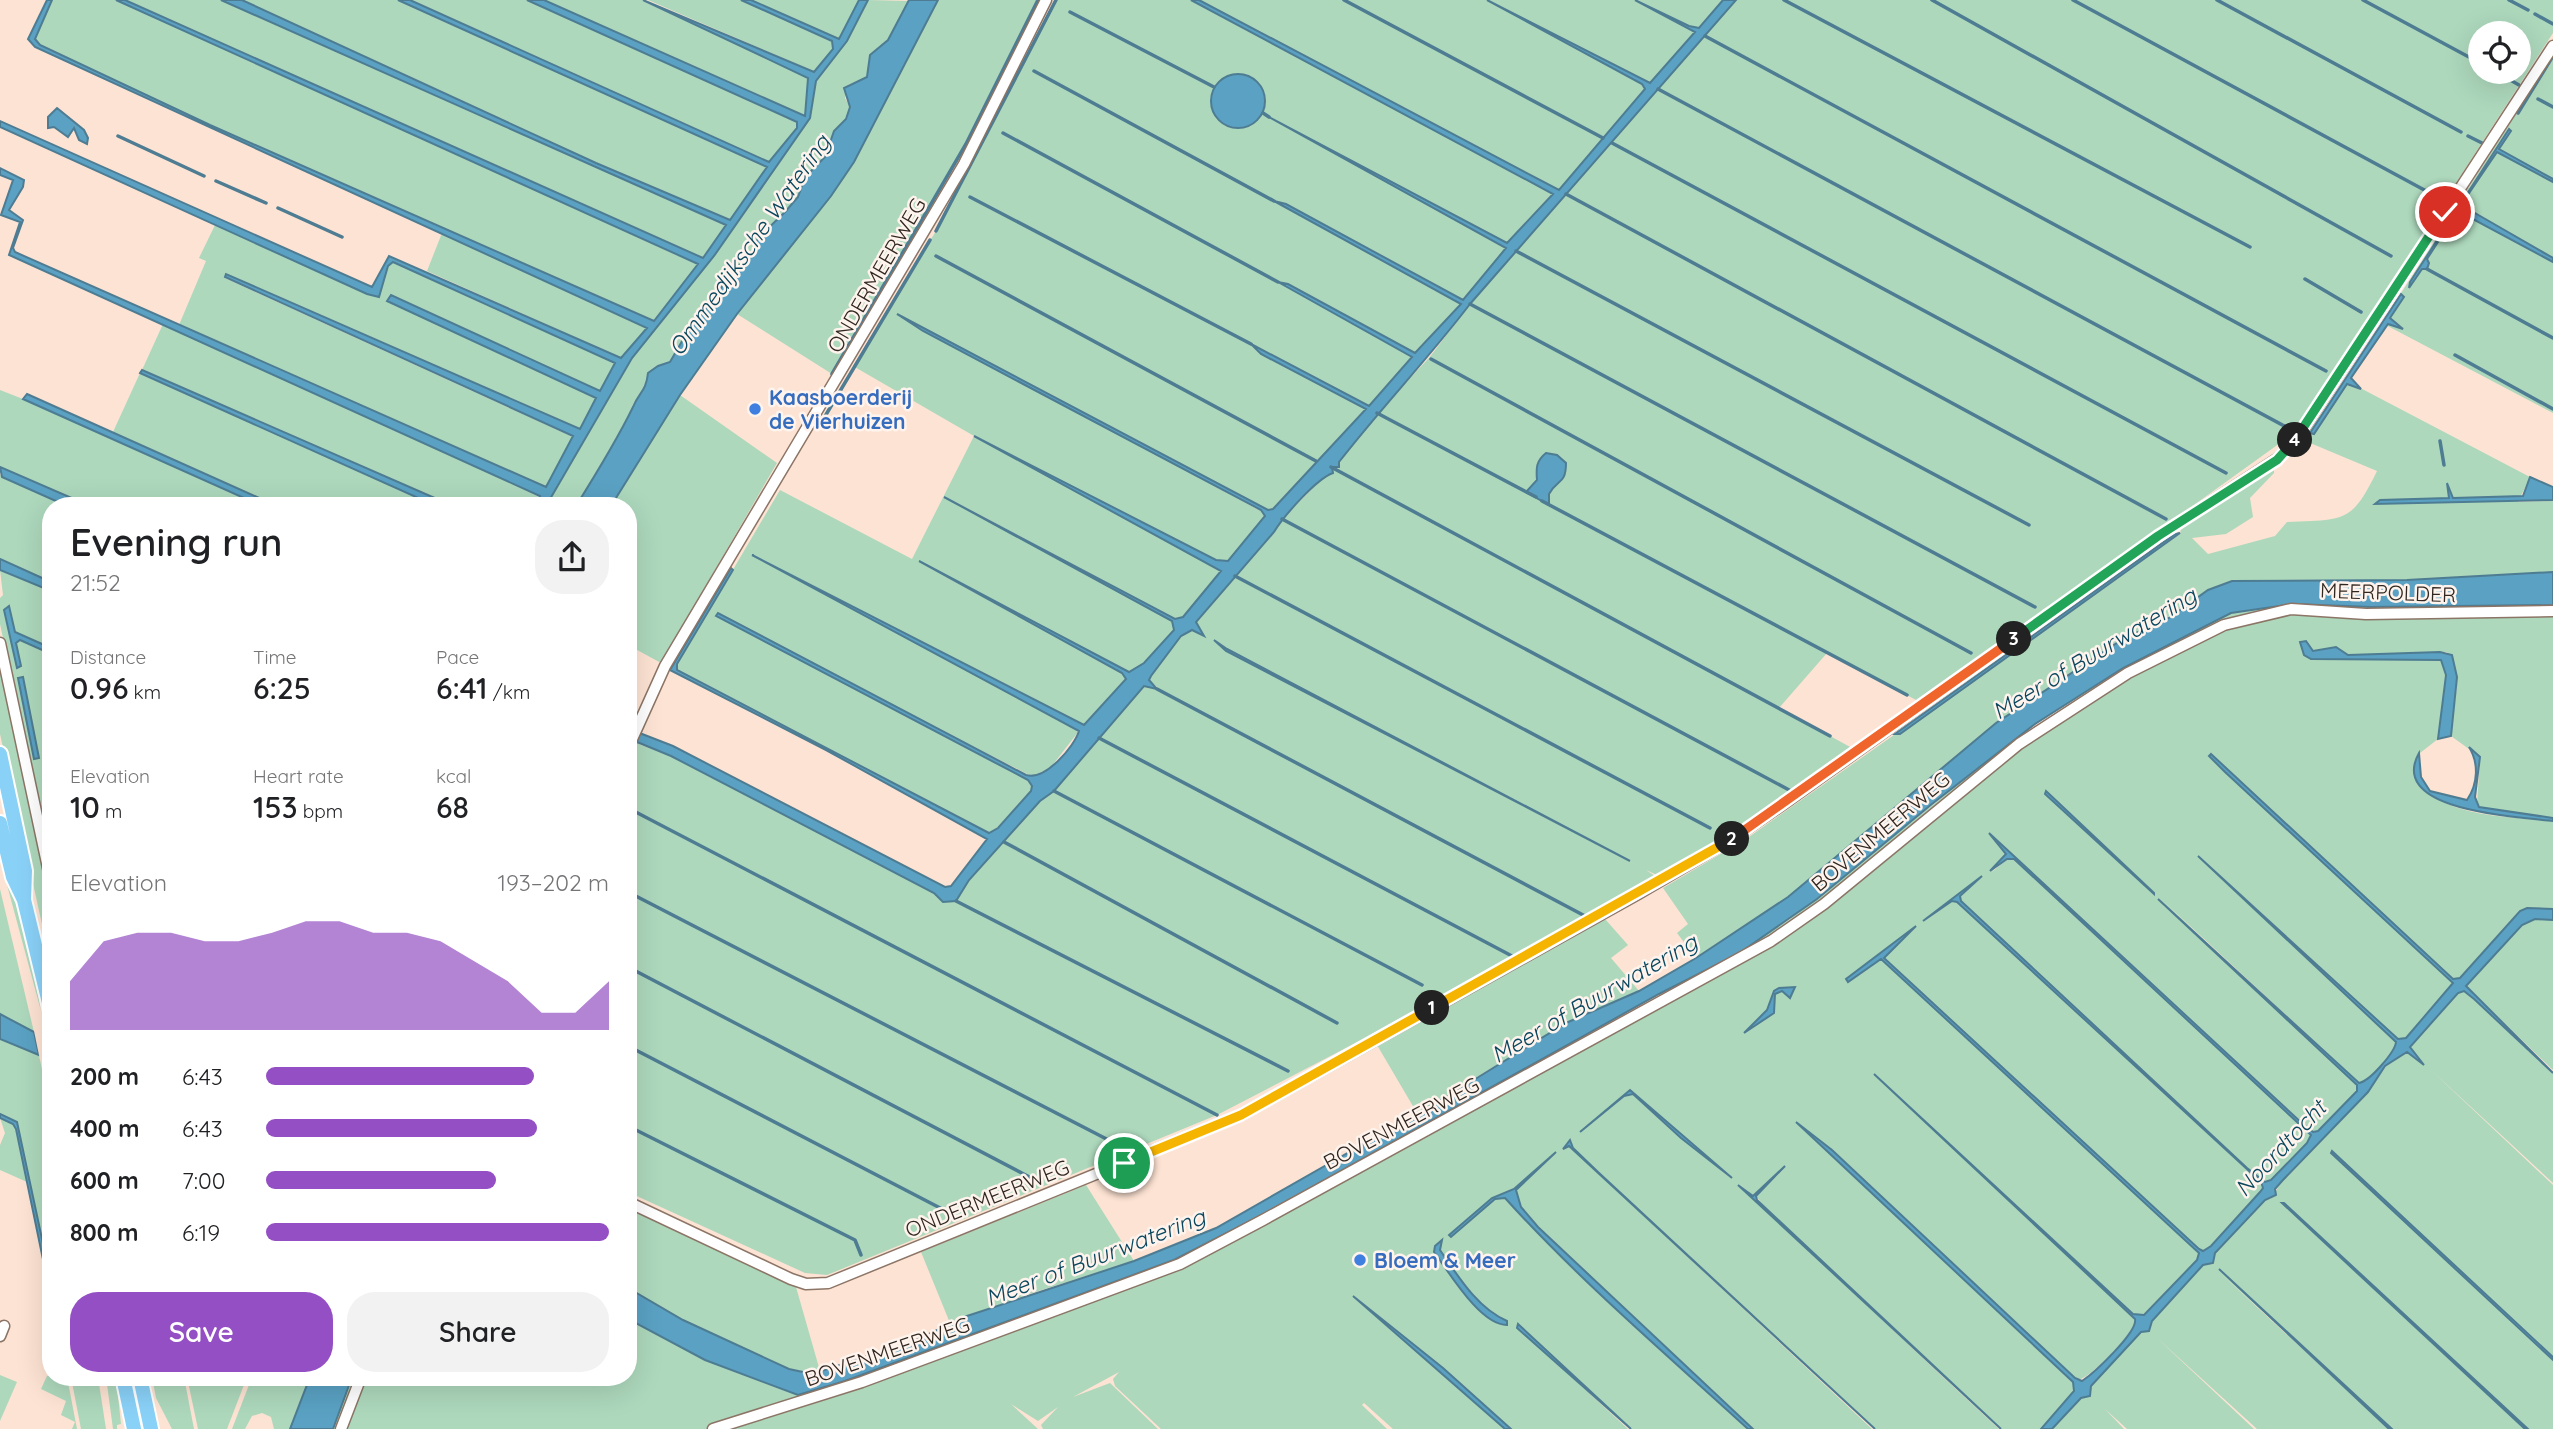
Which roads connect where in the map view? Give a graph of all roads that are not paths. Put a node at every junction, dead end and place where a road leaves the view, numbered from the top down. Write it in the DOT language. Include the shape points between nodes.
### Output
graph roads {
  1 [pos="1046,0"];
  2 [pos="2553,46"];
  3 [pos="2553,611"];
  4 [pos="2224,625"];
  5 [pos="0,643"];
  6 [pos="637,728"];
  7 [pos="0,754"];
  8 [pos="0,823"];
  9 [pos="42,839"];
  10 [pos="24,900"];
  11 [pos="42,974"];
  12 [pos="637,1206"];
  13 [pos="125,1386"];
  14 [pos="142,1386"];
  15 [pos="358,1386"];
  16 [pos="134,1429"];
  17 [pos="151,1429"];
  18 [pos="341,1429"];
  19 [pos="713,1429"];
  1 -- 6 [label="street, ONDERMEERWEG" via="964,164 665,666"];
  2 -- 12 [label="street, ONDERMEERWEG" via="2295,440 2277,460 2099,578 1734,838 1241,1115 906,1253 816,1285 791,1279"];
  3 -- 4 [label="street, MEERPOLDER" via="2366,614 2291,609"];
  4 -- 19 [label="street, BOVENMEERWEG" via="2128,673 2019,744 1824,904 1771,941 1263,1220 1180,1264 862,1382"];
  5 -- 9 [label="street"];
  7 -- 10 [label="main road" via="25,871"];
  8 -- 10 [label="main road" via="13,877"];
  10 -- 11 [label="main road"];
  13 -- 16 [label="main road"];
  14 -- 17 [label="main road"];
  15 -- 18 [label="street"];
}
